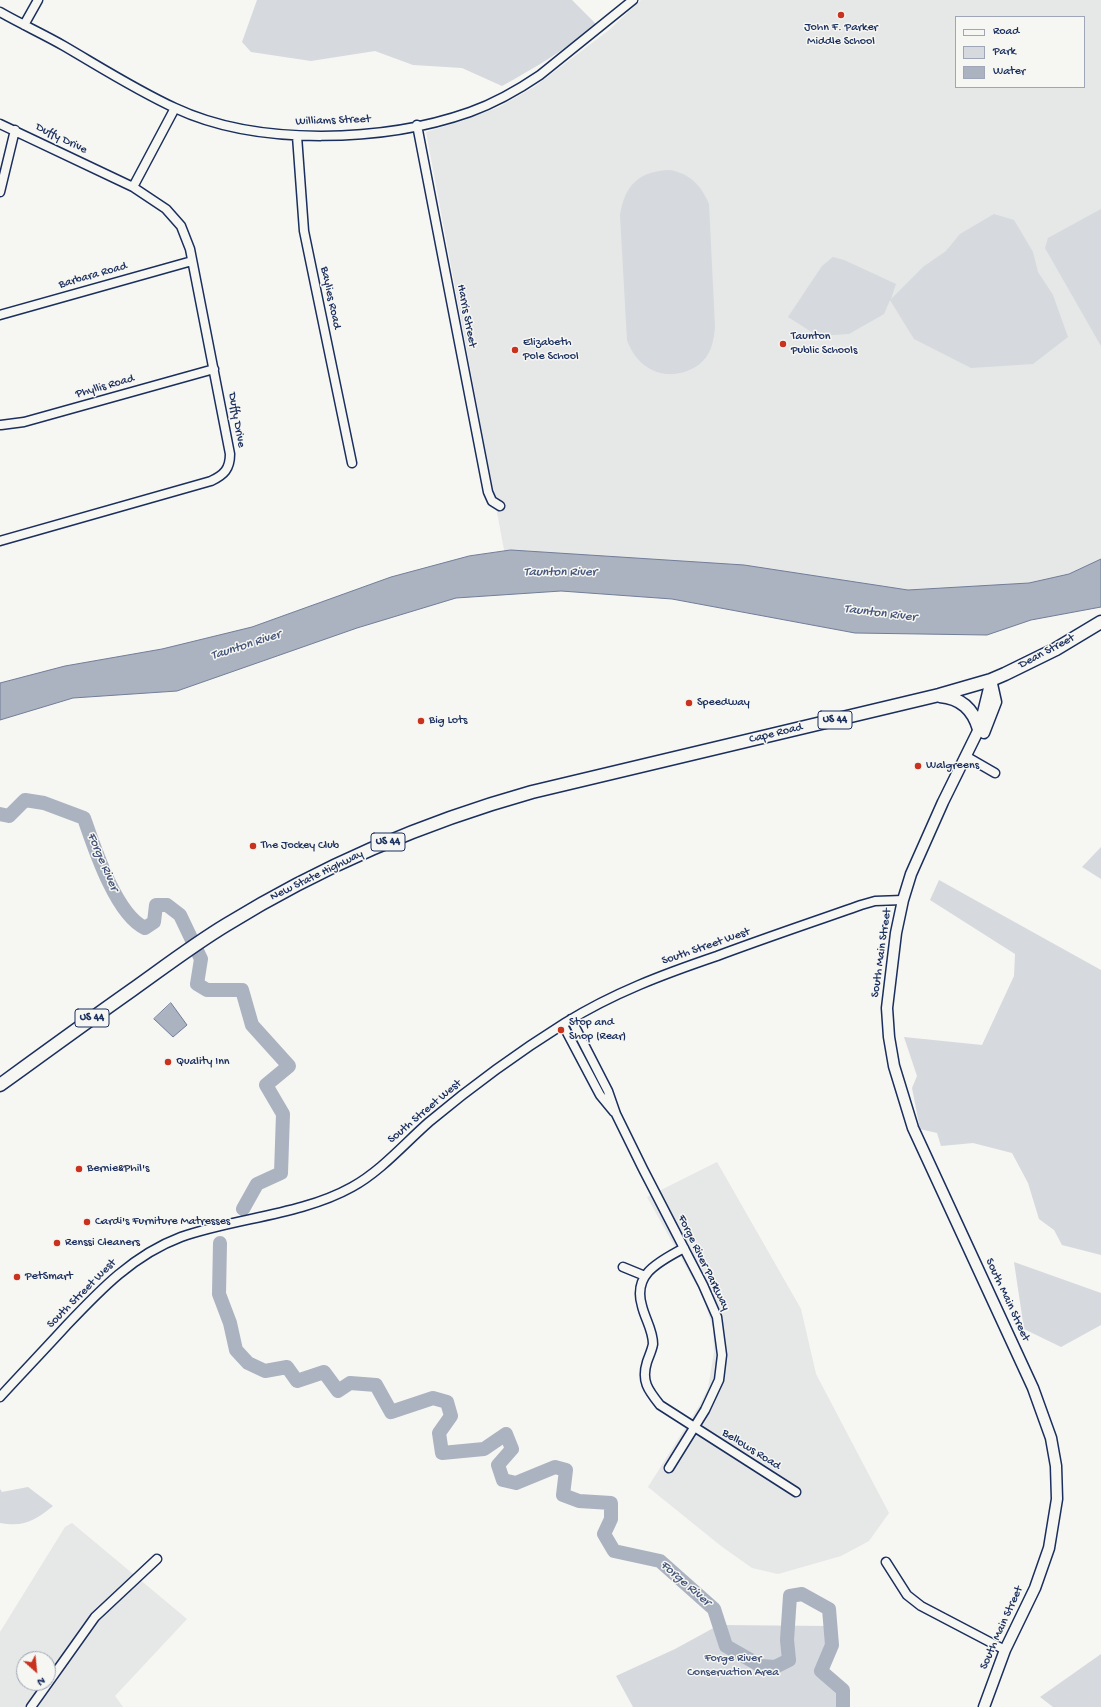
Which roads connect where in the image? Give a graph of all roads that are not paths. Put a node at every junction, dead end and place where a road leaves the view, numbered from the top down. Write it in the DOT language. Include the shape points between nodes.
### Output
graph roads {
  1 [pos="38,0"];
  2 [pos="633,0"];
  3 [pos="0,12"];
  4 [pos="24,25"];
  5 [pos="175,108"];
  6 [pos="0,124"];
  7 [pos="417,126"];
  8 [pos="15,130"];
  9 [pos="297,136"];
  10 [pos="133,187"];
  11 [pos="0,192"];
  12 [pos="192,261"];
  13 [pos="0,315"];
  14 [pos="214,369"];
  15 [pos="1,424"];
  16 [pos="352,463"];
  17 [pos="500,506"];
  18 [pos="0,541"];
  19 [pos="1101,622"];
  20 [pos="991,680"];
  21 [pos="929,697"];
  22 [pos="979,729"];
  23 [pos="678,757"];
  24 [pos="969,758"];
  25 [pos="995,773"];
  26 [pos="950,787"];
  27 [pos="902,900"];
  28 [pos="572,1019"];
  29 [pos="563,1025"];
  30 [pos="0,1085"];
  31 [pos="616,1114"];
  32 [pos="684,1248"];
  33 [pos="623,1267"];
  34 [pos="645,1276"];
  35 [pos="0,1397"];
  36 [pos="694,1428"];
  37 [pos="669,1468"];
  38 [pos="796,1492"];
  39 [pos="157,1559"];
  40 [pos="886,1562"];
  41 [pos="1005,1650"];
  42 [pos="31,1707"];
  43 [pos="984,1707"];
  1 -- 4 [label="street"];
  2 -- 7 [label="street, Williams Street" via="571,52 524,86 471,111"];
  3 -- 4 [label="street, Williams Street"];
  4 -- 5 [label="street, Williams Street"];
  5 -- 9 [label="street, Williams Street" via="235,127"];
  5 -- 10 [label="street"];
  6 -- 8 [label="street, Duffy Drive"];
  7 -- 9 [label="street, Williams Street" via="350,134"];
  7 -- 17 [label="street, Harris Street" via="488,492 492,501"];
  8 -- 10 [label="street, Duffy Drive"];
  8 -- 11 [label="street"];
  9 -- 16 [label="street, Baylies Road" via="304,231"];
  10 -- 12 [label="street, Duffy Drive" via="166,209 178,221 187,238"];
  12 -- 13 [label="street, Barbara Road"];
  12 -- 14 [label="street, Duffy Drive"];
  14 -- 15 [label="street, Phyllis Road" via="24,422"];
  14 -- 18 [label="street, Duffy Drive" via="230,449 229,464 224,473 203,483"];
  19 -- 20 [label="highway, Dean Street / US 44" via="1056,649"];
  20 -- 21 [label="highway, Cape Road / US 44"];
  20 -- 22 [label="main road"];
  20 -- 24 [label="main road" via="996,702 994,710"];
  21 -- 22 [label="highway" via="949,697 962,702 975,716"];
  21 -- 23 [label="highway, Cape Road / US 44"];
  22 -- 26 [label="main road"];
  23 -- 30 [label="highway, New State Highway / US 44" via="520,795 409,833 295,886 205,938"];
  24 -- 25 [label="street"];
  24 -- 26 [label="main road"];
  26 -- 27 [label="main road"];
  27 -- 28 [label="street, South Street West" via="876,901 861,905 663,974 618,993"];
  27 -- 41 [label="main road, South Main Street" via="893,950 887,1008 894,1066 913,1128 1033,1388 1051,1438 1056,1466 1056,1505 1049,1548 1034,1588"];
  28 -- 29 [label="street, South Street West"];
  28 -- 31 [label="street, Forge River Parkway" via="608,1091"];
  29 -- 31 [label="street, Forge River Parkway" via="600,1095"];
  29 -- 35 [label="street, South Street West" via="463,1095 350,1188 306,1205 184,1236 137,1259 101,1289"];
  31 -- 32 [label="street, Forge River Parkway"];
  32 -- 34 [label="street" via="652,1267"];
  32 -- 36 [label="street, Forge River Parkway" via="715,1313 722,1355 717,1385"];
  33 -- 34 [label="street"];
  34 -- 36 [label="street, Bellows Road" via="640,1293 641,1305 652,1335 653,1346 644,1373 645,1383 650,1394 660,1405"];
  36 -- 37 [label="street, Forge River Parkway"];
  36 -- 38 [label="street, Bellows Road"];
  39 -- 42 [label="street" via="95,1617"];
  40 -- 41 [label="street" via="907,1595 921,1606"];
  41 -- 43 [label="main road, South Main Street"];
}
